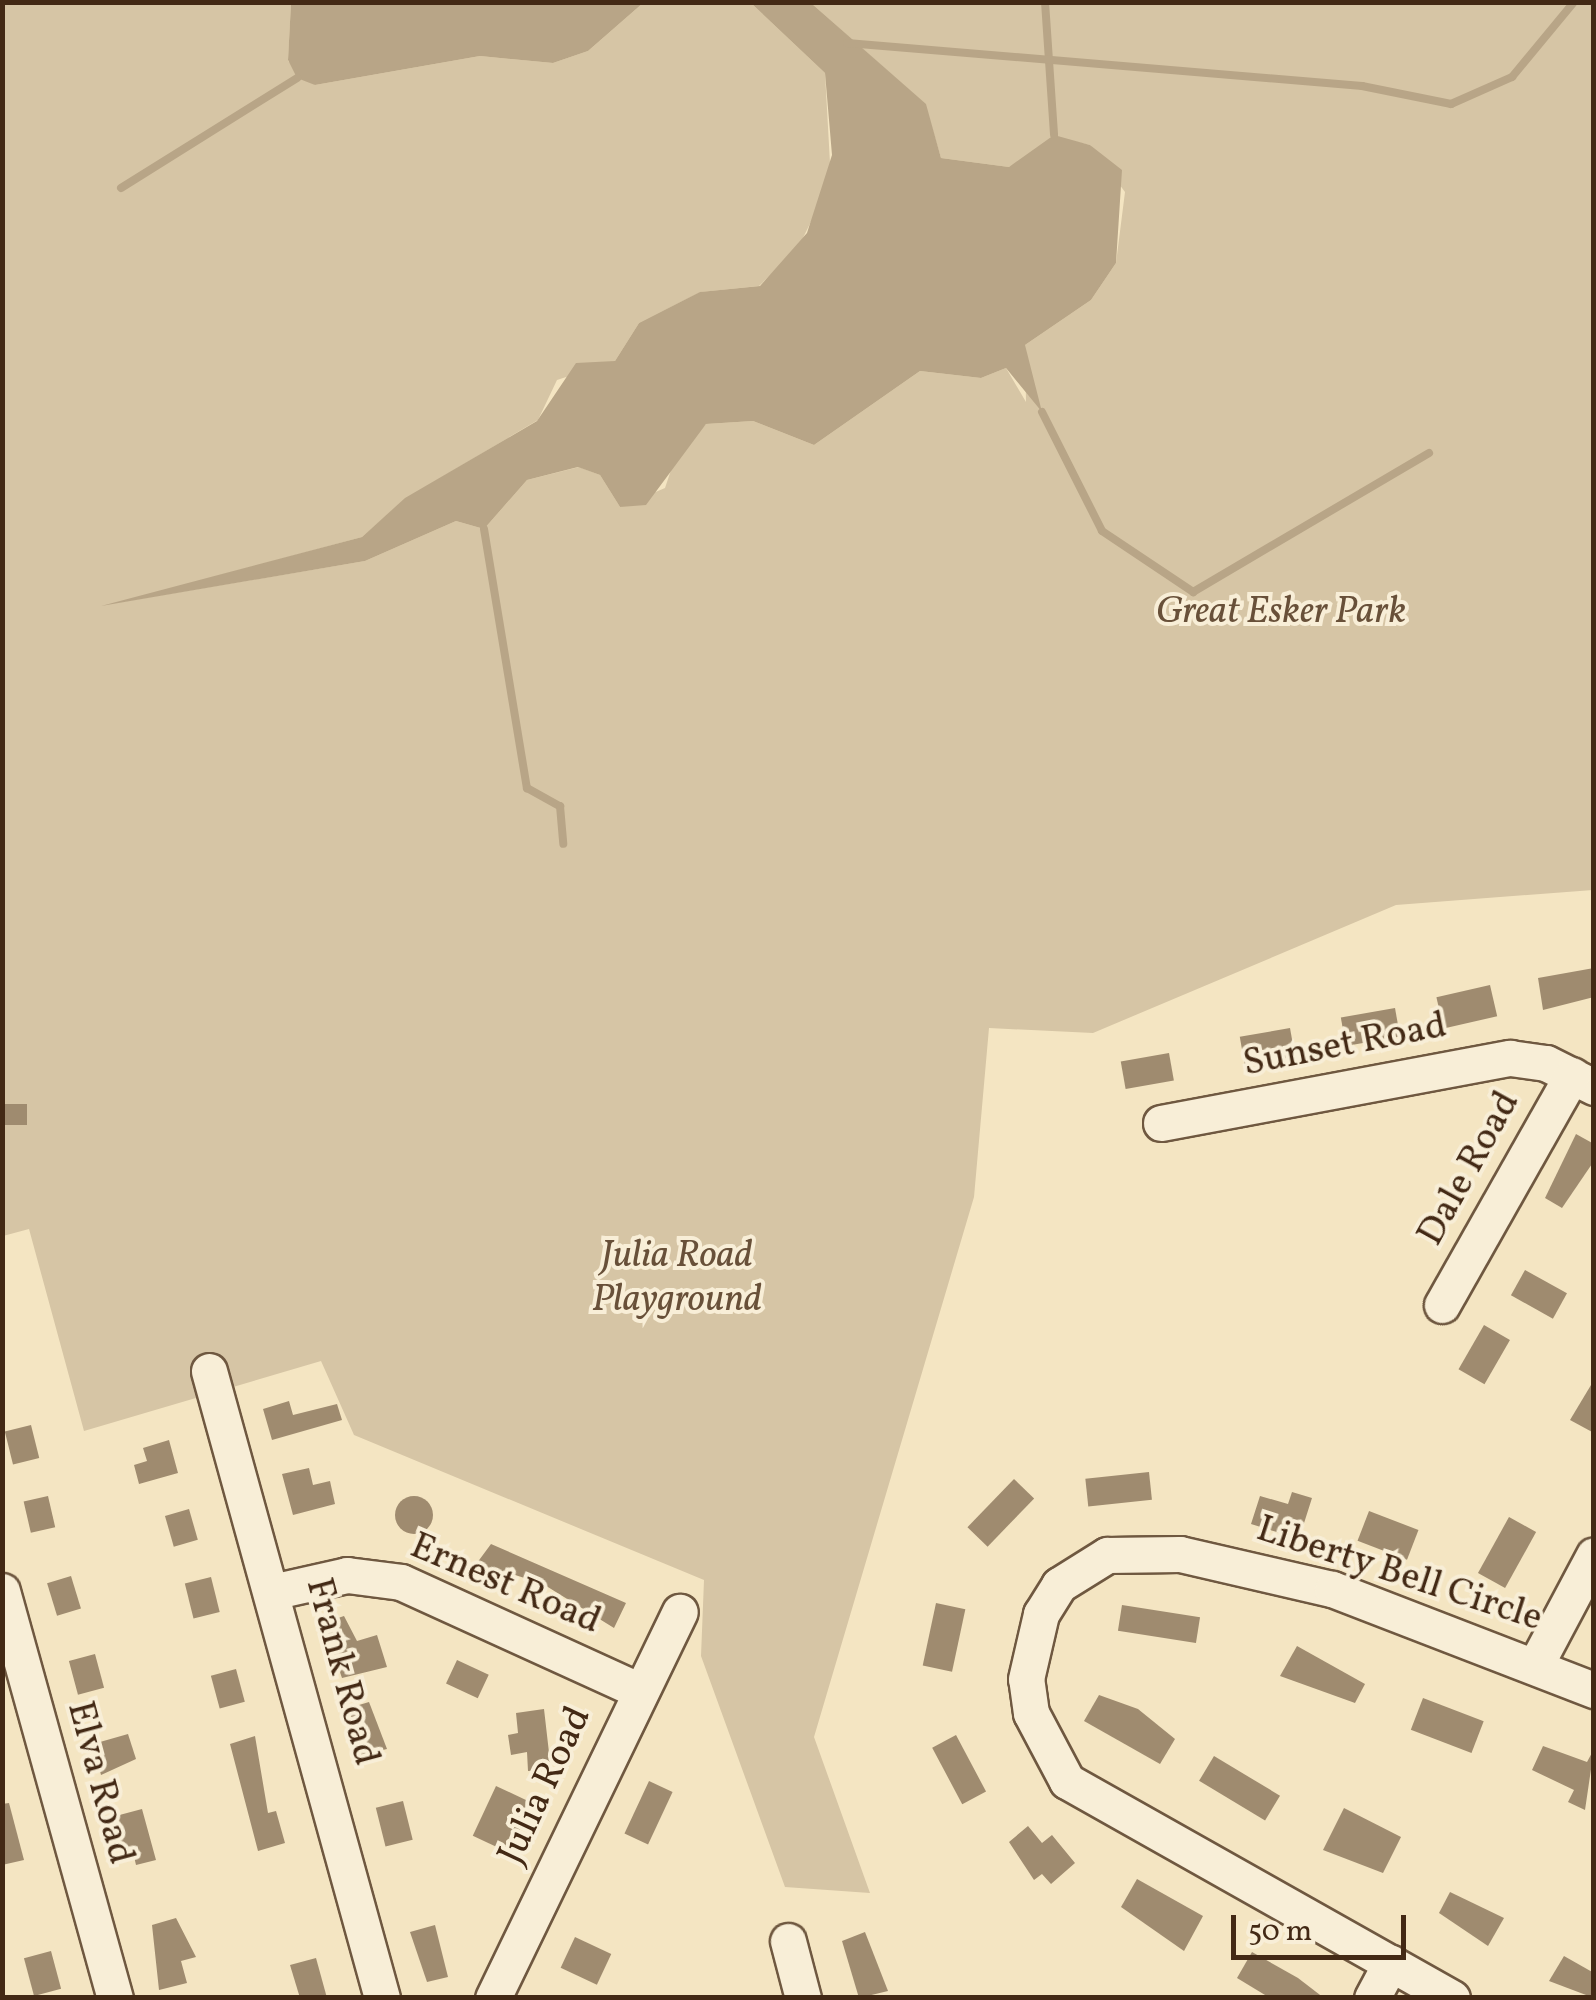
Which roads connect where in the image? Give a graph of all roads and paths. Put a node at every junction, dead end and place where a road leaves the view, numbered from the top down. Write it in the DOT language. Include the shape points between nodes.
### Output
graph roads {
  1 [pos="1570,1075"];
  2 [pos="1161,1124"];
  3 [pos="1442,1305"];
  4 [pos="209,1370"];
  5 [pos="1594,1555"];
  6 [pos="2,1591"];
  7 [pos="276,1591"];
  8 [pos="680,1612"];
  9 [pos="1536,1664"];
  10 [pos="638,1690"];
  11 [pos="1594,1690"];
  12 [pos="788,1941"];
  13 [pos="1391,1964"];
  14 [pos="116,1998"];
  15 [pos="382,1998"];
  16 [pos="493,1998"];
  17 [pos="803,1998"];
  18 [pos="1372,1998"];
  19 [pos="1452,1998"];
  1 -- 2 [label="street, Sunset Road" via="1510,1058"];
  1 -- 3 [label="street, Dale Road"];
  4 -- 7 [label="street, Frank Road"];
  5 -- 9 [label="street"];
  6 -- 14 [label="street, Elva Road"];
  7 -- 10 [label="street, Ernest Road" via="347,1575 401,1582"];
  7 -- 15 [label="street, Frank Road"];
  8 -- 10 [label="street, Julia Road"];
  9 -- 11 [label="street, Liberty Bell Circle"];
  9 -- 13 [label="street, Liberty Bell Circle" via="1332,1589 1180,1554 1106,1556 1059,1585 1041,1614 1026,1679 1030,1713 1067,1780"];
  10 -- 16 [label="street, Julia Road"];
  12 -- 17 [label="street"];
  13 -- 18 [label="street"];
  13 -- 19 [label="street, Liberty Bell Circle"];
}
